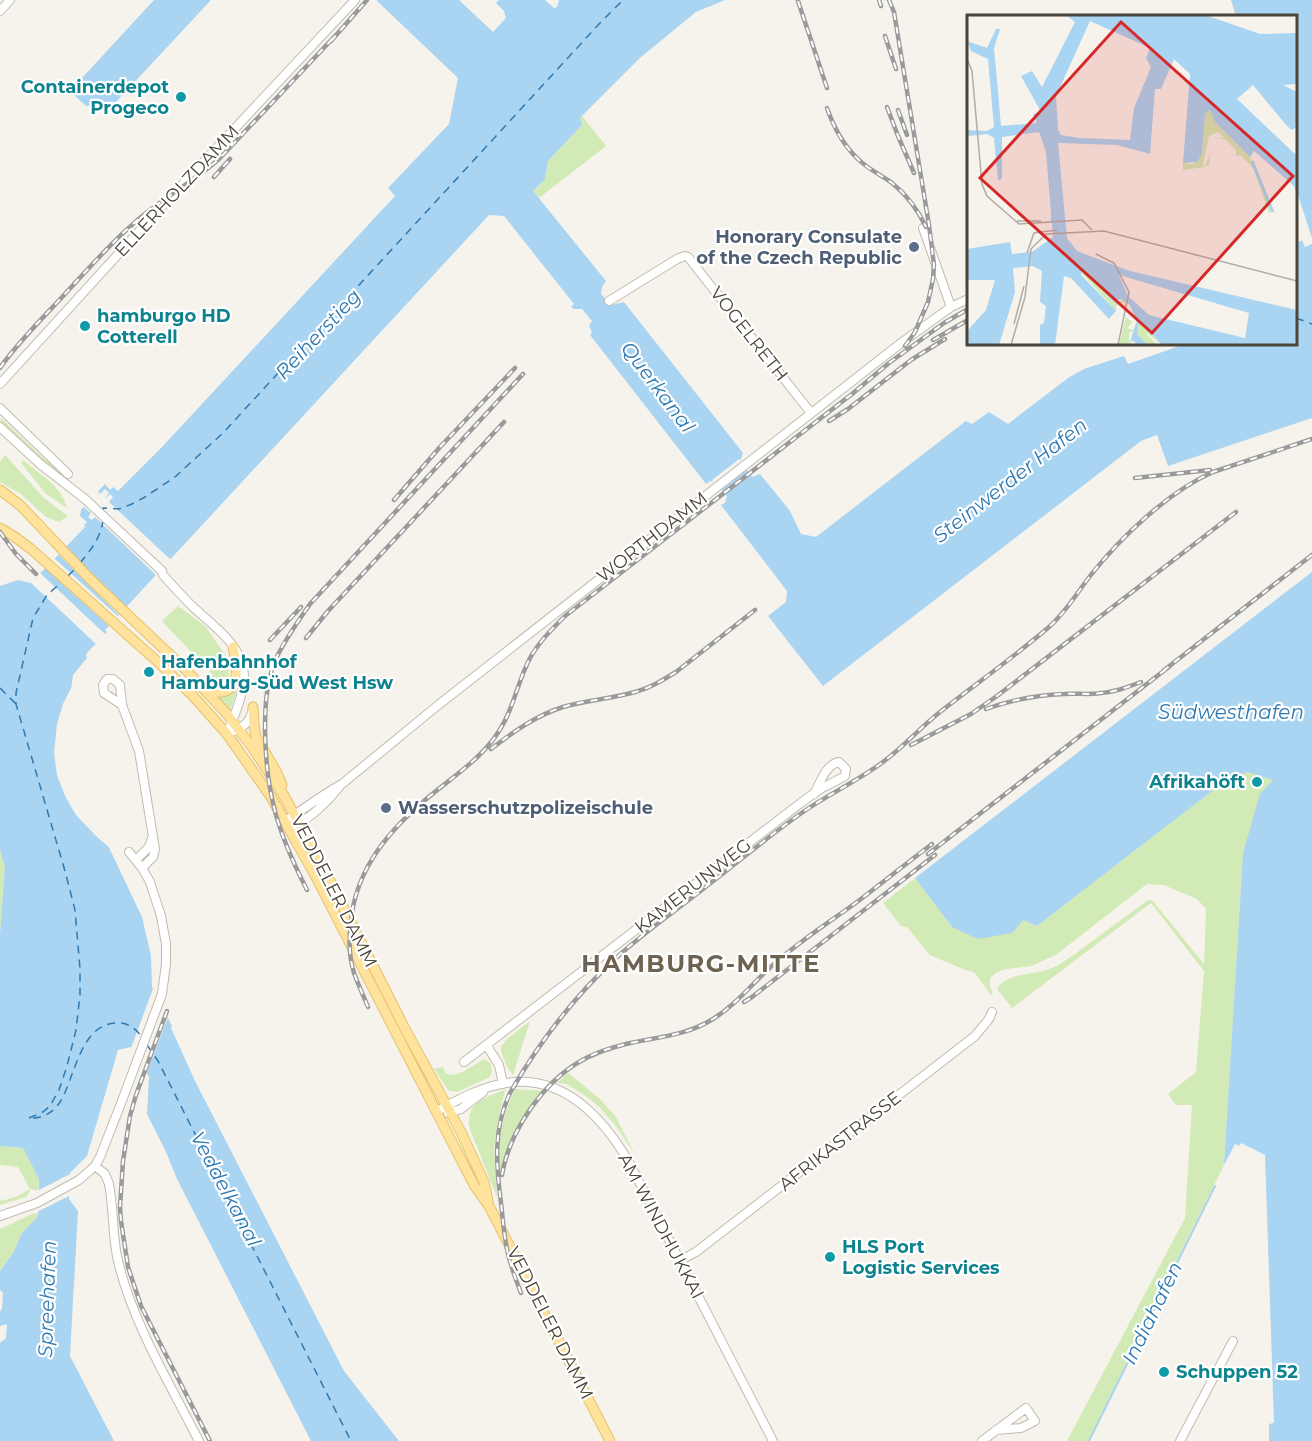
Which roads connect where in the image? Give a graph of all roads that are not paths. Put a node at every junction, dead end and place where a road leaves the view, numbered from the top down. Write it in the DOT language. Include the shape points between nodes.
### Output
graph roads {
  1 [pos="10,0"];
  2 [pos="355,0"];
  3 [pos="0,11"];
  4 [pos="923,228"];
  5 [pos="967,300"];
  6 [pos="609,301"];
  7 [pos="951,308"];
  8 [pos="0,384"];
  9 [pos="0,408"];
  10 [pos="811,413"];
  11 [pos="0,427"];
  12 [pos="68,474"];
  13 [pos="2,491"];
  14 [pos="0,528"];
  15 [pos="233,647"];
  16 [pos="207,691"];
  17 [pos="122,705"];
  18 [pos="253,706"];
  19 [pos="232,721"];
  20 [pos="238,729"];
  21 [pos="227,734"];
  22 [pos="342,784"];
  23 [pos="814,794"];
  24 [pos="288,801"];
  25 [pos="295,814"];
  26 [pos="285,821"];
  27 [pos="300,824"];
  28 [pos="290,830"];
  29 [pos="152,836"];
  30 [pos="129,852"];
  31 [pos="136,860"];
  32 [pos="142,868"];
  33 [pos="992,1012"];
  34 [pos="487,1046"];
  35 [pos="464,1062"];
  36 [pos="503,1084"];
  37 [pos="449,1109"];
  38 [pos="437,1112"];
  39 [pos="95,1166"];
  40 [pos="489,1206"];
  41 [pos="0,1216"];
  42 [pos="679,1261"];
  43 [pos="1233,1341"];
  44 [pos="996,1430"];
  45 [pos="199,1441"];
  46 [pos="610,1441"];
  47 [pos="773,1441"];
  48 [pos="982,1441"];
  49 [pos="1180,1441"];
  1 -- 3 [label="street"];
  2 -- 8 [label="street, ELLERHOLZDAMM"];
  4 -- 7 [label="street"];
  5 -- 7 [label="street, WORTHDAMM"];
  6 -- 10 [label="street, VOGELRETH" via="685,256"];
  7 -- 10 [label="street, WORTHDAMM"];
  9 -- 12 [label="street"];
  10 -- 22 [label="street, WORTHDAMM"];
  11 -- 15 [label="street" via="162,571"];
  13 -- 16 [label="main road, VEDDELER DAMM"];
  14 -- 21 [label="main road, VEDDELER DAMM" via="31,549 152,657"];
  15 -- 16 [label="main road" via="234,683 223,693"];
  15 -- 19 [label="street" via="244,677"];
  16 -- 19 [label="main road, VEDDELER DAMM"];
  17 -- 29 [label="street" via="139,751"];
  18 -- 20 [label="street" via="248,723"];
  18 -- 24 [label="main road" via="256,737"];
  19 -- 20 [label="main road, VEDDELER DAMM"];
  19 -- 21 [label="street"];
  20 -- 21 [label="street"];
  20 -- 24 [label="main road, VEDDELER DAMM"];
  21 -- 26 [label="main road, VEDDELER DAMM"];
  22 -- 25 [label="street, WORTHDAMM"];
  22 -- 27 [label="street, WORTHDAMM"];
  23 -- 23 [label="street, KAMERUNWEG" via="845,776 843,765 832,763"];
  23 -- 34 [label="street, KAMERUNWEG"];
  24 -- 25 [label="main road, VEDDELER DAMM"];
  25 -- 26 [label="street, WORTHDAMM"];
  25 -- 27 [label="main road, VEDDELER DAMM"];
  26 -- 28 [label="main road, VEDDELER DAMM"];
  27 -- 28 [label="street, WORTHDAMM"];
  27 -- 37 [label="main road, VEDDELER DAMM"];
  28 -- 38 [label="main road, VEDDELER DAMM"];
  29 -- 31 [label="street" via="149,847"];
  29 -- 32 [label="street" via="155,853"];
  30 -- 31 [label="street"];
  31 -- 32 [label="street"];
  32 -- 39 [label="street" via="154,890 163,925 164,982"];
  33 -- 42 [label="street, AFRIKASTRASSE" via="975,1036 696,1252"];
  34 -- 35 [label="street, KAMERUNWEG"];
  34 -- 36 [label="street" via="499,1065"];
  36 -- 37 [label="street, AM WINDHUKKAI" via="490,1087 466,1105"];
  36 -- 42 [label="street, AM WINDHUKKAI" via="554,1088 578,1101 598,1119 623,1152"];
  37 -- 38 [label="street"];
  37 -- 40 [label="main road, VEDDELER DAMM" via="484,1182"];
  38 -- 40 [label="main road, VEDDELER DAMM"];
  39 -- 41 [label="street" via="37,1203"];
  39 -- 45 [label="street" via="102,1170 109,1184 117,1260 128,1296"];
  40 -- 46 [label="main road, VEDDELER DAMM"];
  42 -- 47 [label="street, AM WINDHUKKAI"];
  43 -- 49 [label="street"];
  44 -- 48 [label="street"];
}
